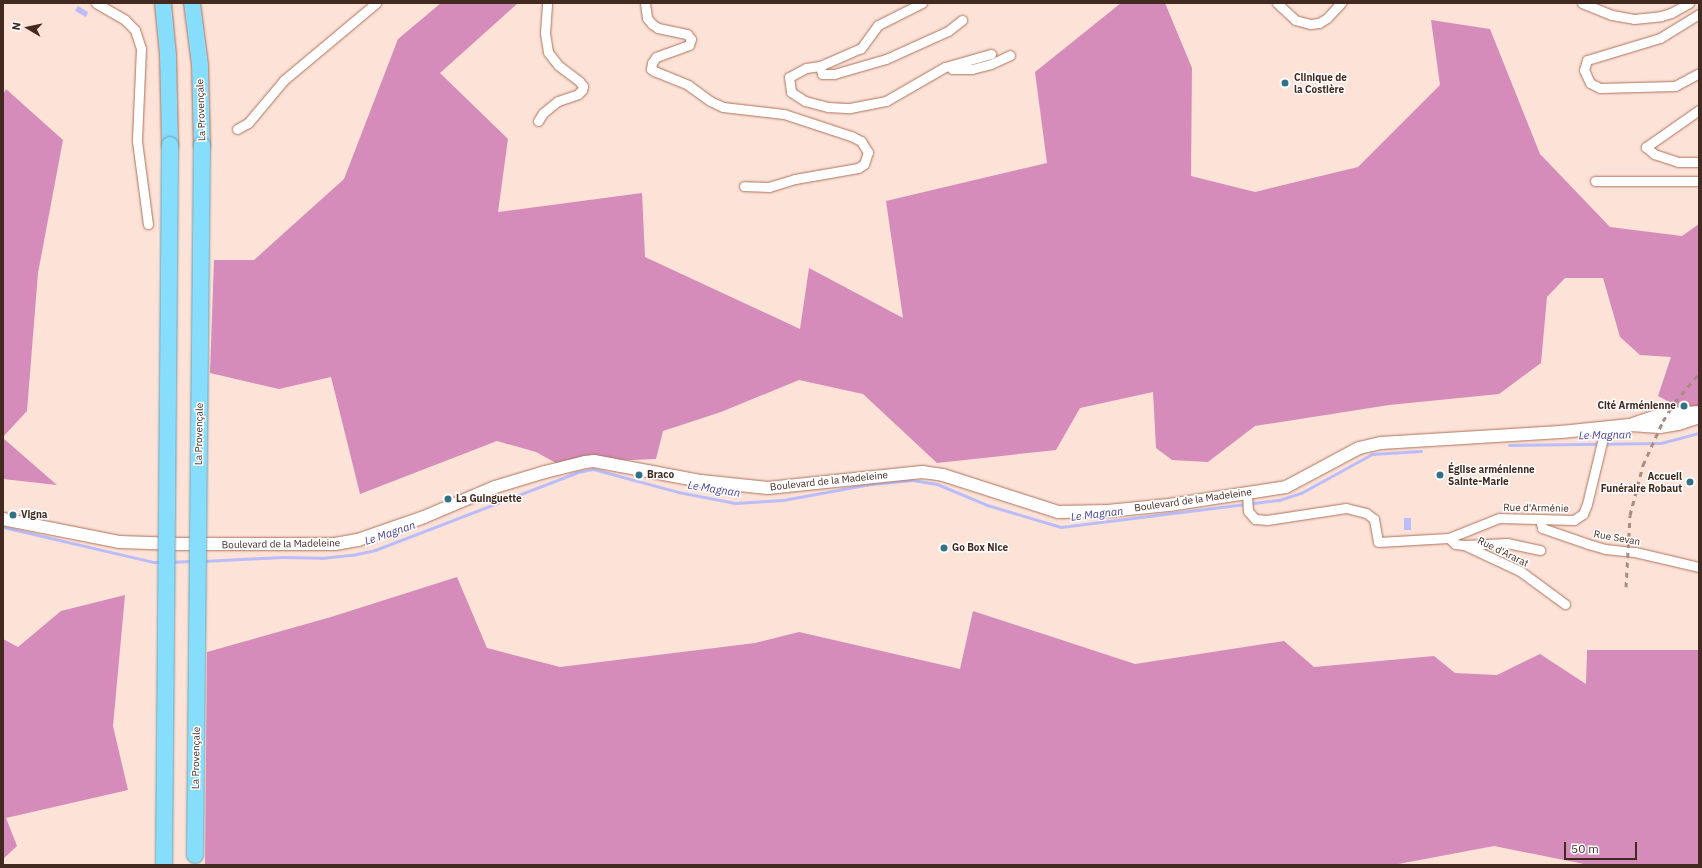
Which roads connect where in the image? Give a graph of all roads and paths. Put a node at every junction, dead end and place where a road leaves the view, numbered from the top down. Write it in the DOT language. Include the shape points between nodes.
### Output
graph roads {
  1 [pos="96,3"];
  2 [pos="163,3"];
  3 [pos="192,3"];
  4 [pos="376,3"];
  5 [pos="547,3"];
  6 [pos="645,3"];
  7 [pos="922,3"];
  8 [pos="1277,3"];
  9 [pos="1341,3"];
  10 [pos="1582,3"];
  11 [pos="1689,3"];
  12 [pos="1699,14"];
  13 [pos="962,20"];
  14 [pos="991,54"];
  15 [pos="1010,55"];
  16 [pos="820,66"];
  17 [pos="945,67"];
  18 [pos="1699,73"];
  19 [pos="1699,110"];
  20 [pos="538,121"];
  21 [pos="237,128"];
  22 [pos="1699,162"];
  23 [pos="1595,181"];
  24 [pos="1699,181"];
  25 [pos="744,186"];
  26 [pos="148,224"];
  27 [pos="1699,412"];
  28 [pos="1699,418"];
  29 [pos="1630,425"];
  30 [pos="1603,433"];
  31 [pos="1247,497"];
  32 [pos="3,519"];
  33 [pos="1540,520"];
  34 [pos="1449,538"];
  35 [pos="1464,545"];
  36 [pos="1540,550"];
  37 [pos="1699,567"];
  38 [pos="1565,604"];
  39 [pos="195,860"];
  40 [pos="164,865"];
  1 -- 26 [label="street" via="125,20 135,30 141,48 137,141"];
  2 -- 40 [label="highway, bridge" via="168,55 170,145"];
  3 -- 39 [label="highway, La Provençale, bridge" via="200,73 202,145"];
  4 -- 21 [label="street" via="284,80 248,123"];
  5 -- 20 [label="street" via="545,33 548,52 558,65 583,86 578,94 558,101 543,113"];
  6 -- 25 [label="street" via="647,18 652,24 658,28 687,34 691,39 689,45 656,57 651,69 654,72 688,85 710,102 723,107 784,114 851,136 861,141 868,152 864,164 858,168 796,179 769,187"];
  7 -- 16 [label="street" via="878,25 861,48"];
  8 -- 9 [label="street" via="1295,20 1310,24 1327,18"];
  10 -- 11 [label="street" via="1604,13 1634,19 1661,16"];
  12 -- 18 [label="street" via="1660,38 1588,60 1584,70 1590,83 1600,88 1675,86"];
  13 -- 16 [label="street" via="948,31 886,59 834,74 822,74"];
  14 -- 17 [label="street"];
  15 -- 17 [label="street" via="972,69 955,70"];
  16 -- 17 [label="street" via="806,68 789,77 791,92 805,101 828,107 850,108 886,101"];
  19 -- 22 [label="street" via="1646,147 1654,154 1678,162"];
  23 -- 24 [label="street"];
  27 -- 29 [label="street, Boulevard de la Madeleine" via="1659,415"];
  28 -- 29 [label="street, Boulevard de la Madeleine" via="1660,427"];
  29 -- 30 [label="street, Boulevard de la Madeleine"];
  30 -- 31 [label="street, Boulevard de la Madeleine" via="1381,443 1359,448 1286,487"];
  30 -- 33 [label="street, Rue d'Arménie" via="1600,454 1583,514 1574,520"];
  31 -- 32 [label="street, Boulevard de la Madeleine" via="1071,513 1037,506 932,472 768,488 701,481 594,461 495,487 424,517 358,540 335,544 119,542"];
  31 -- 34 [label="street" via="1248,511 1255,519 1267,520 1346,508 1366,513 1374,519 1378,542"];
  33 -- 34 [label="street, Rue d'Arménie" via="1499,518"];
  33 -- 37 [label="street, Rue Sevan" via="1542,528 1588,544"];
  34 -- 35 [label="street, Rue d'Ararat" via="1455,544"];
  35 -- 36 [label="street" via="1507,543"];
  35 -- 38 [label="street, Rue d'Ararat" via="1520,571"];
}
